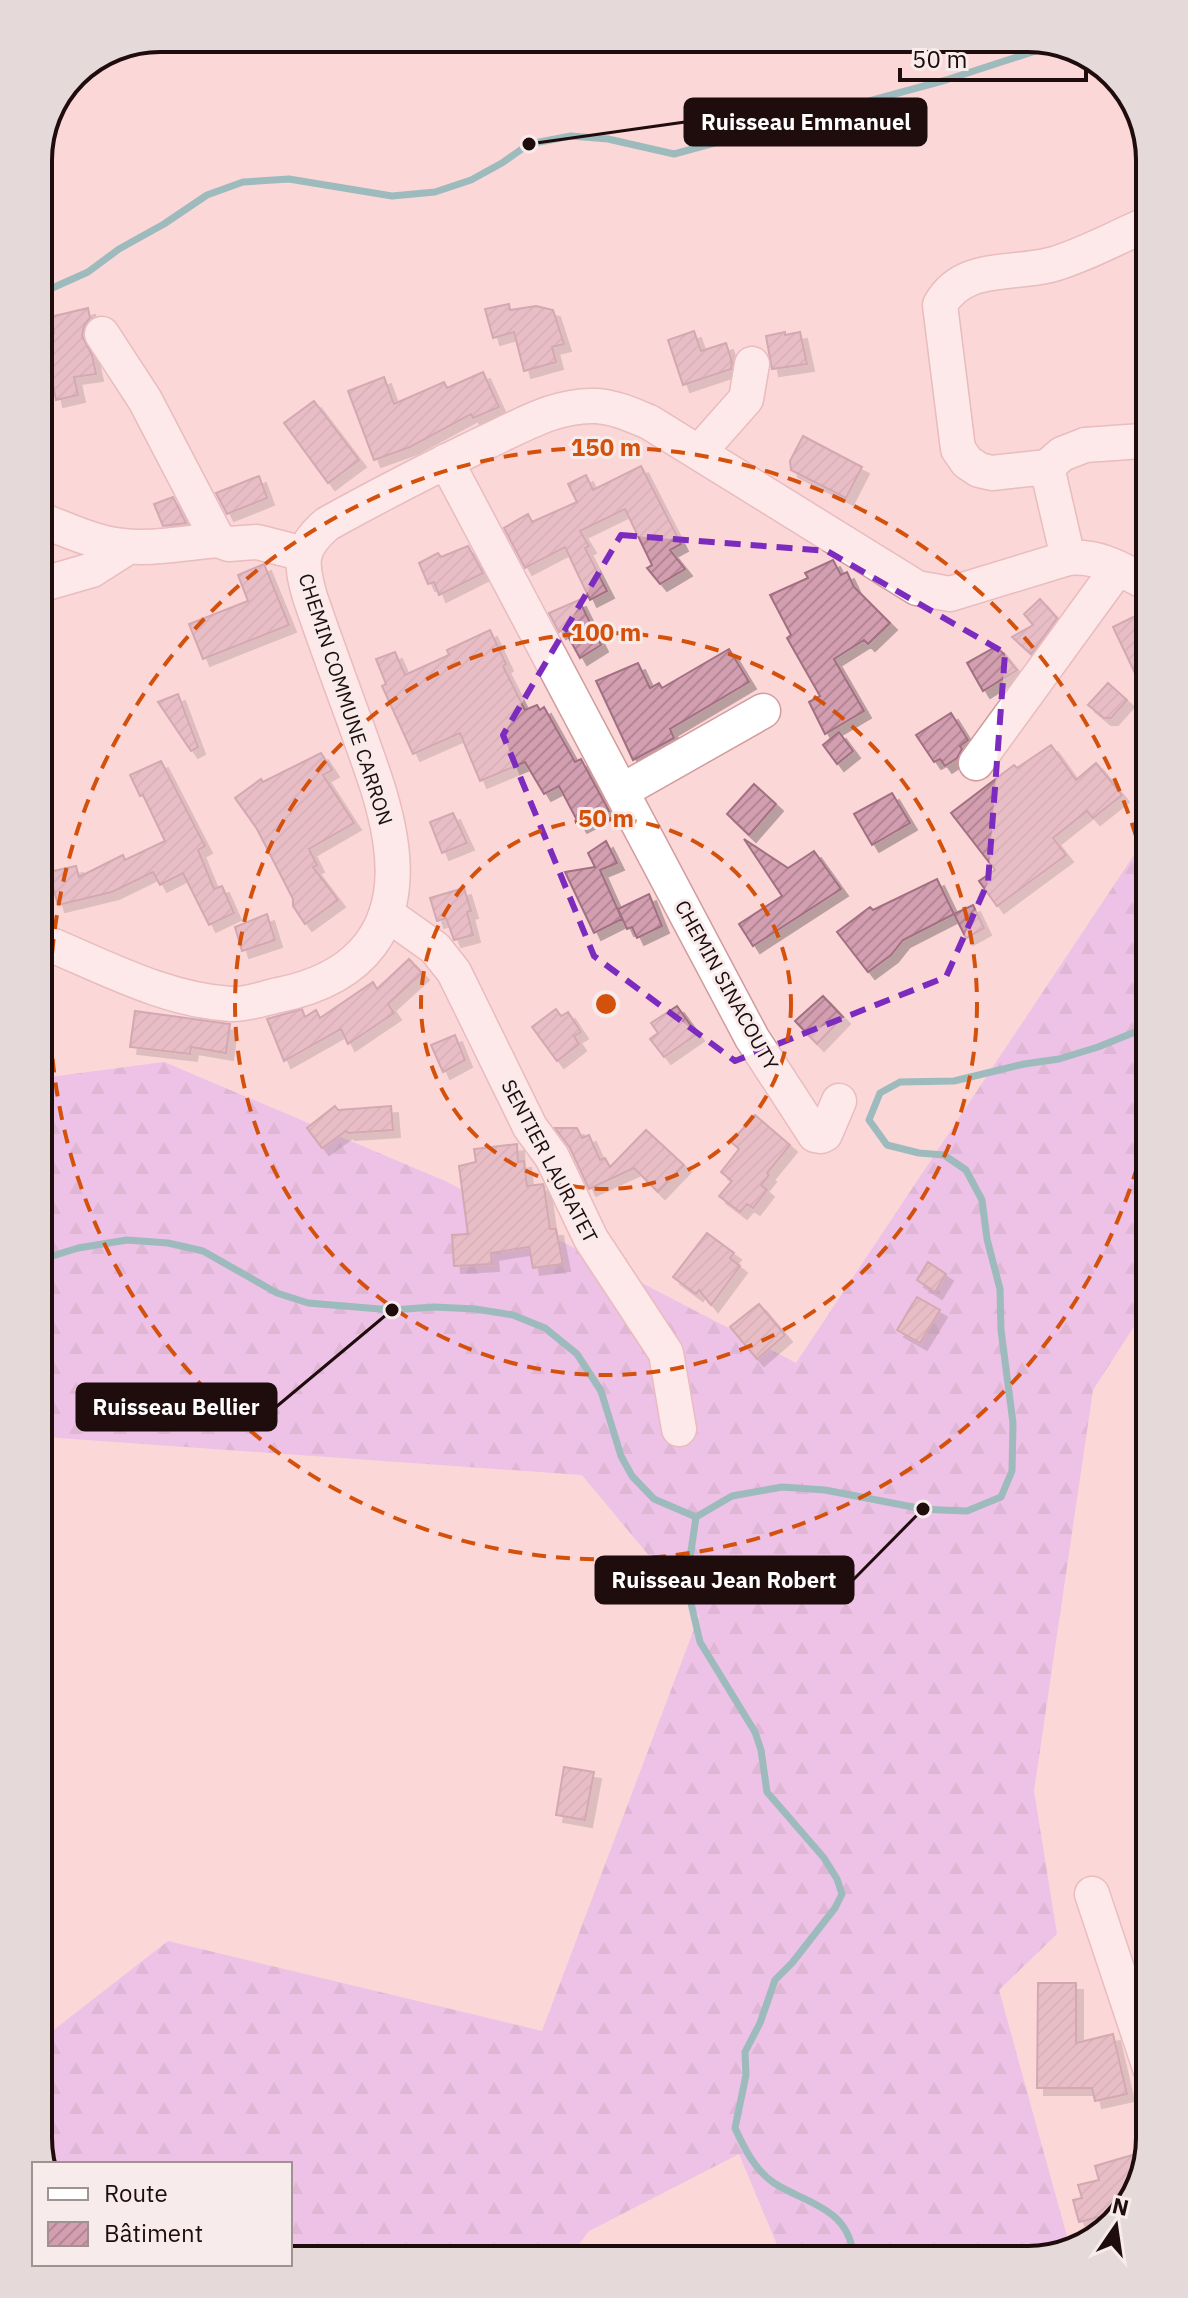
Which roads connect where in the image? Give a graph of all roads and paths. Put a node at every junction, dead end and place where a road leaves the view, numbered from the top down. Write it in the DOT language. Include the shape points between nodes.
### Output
graph roads {
  1 [pos="1136,229"];
  2 [pos="102,334"];
  3 [pos="752,364"];
  4 [pos="1136,441"];
  5 [pos="699,452"];
  6 [pos="446,461"];
  7 [pos="1047,467"];
  8 [pos="979,470"];
  9 [pos="947,483"];
  10 [pos="52,525"];
  11 [pos="218,540"];
  12 [pos="128,547"];
  13 [pos="304,554"];
  14 [pos="1068,558"];
  15 [pos="1131,574"];
  16 [pos="52,582"];
  17 [pos="763,711"];
  18 [pos="976,763"];
  19 [pos="622,791"];
  20 [pos="387,914"];
  21 [pos="52,945"];
  22 [pos="839,1101"];
  23 [pos="679,1429"];
  24 [pos="1092,1894"];
  25 [pos="1136,2026"];
  1 -- 8 [label="street" via="1051,265 970,277 946,293 940,305 958,449"];
  2 -- 11 [label="street" via="145,400"];
  3 -- 5 [label="street" via="746,399"];
  4 -- 7 [label="street" via="1085,445"];
  5 -- 6 [label="street, CHEMIN COMMUNE CARRON" via="649,422 598,406 547,414"];
  5 -- 14 [label="street, CHEMIN COMMUNE CARRON" via="917,588 950,594"];
  6 -- 13 [label="street, CHEMIN COMMUNE CARRON" via="327,524 311,538"];
  6 -- 19 [label="street, CHEMIN SINACOUTY"];
  7 -- 8 [label="street"];
  7 -- 14 [label="street"];
  8 -- 9 [label="street"];
  10 -- 12 [label="street"];
  11 -- 12 [label="street"];
  11 -- 13 [label="street" via="257,542"];
  12 -- 16 [label="street" via="92,570"];
  13 -- 20 [label="street, CHEMIN COMMUNE CARRON" via="310,597 383,800 393,875"];
  14 -- 15 [label="street, CHEMIN COMMUNE CARRON" via="1094,559"];
  15 -- 18 [label="street"];
  17 -- 19 [label="street"];
  19 -- 22 [label="street, CHEMIN SINACOUTY" via="752,1038 815,1135 825,1134"];
  20 -- 21 [label="street, CHEMIN COMMUNE CARRON" via="354,965 309,989 233,1005 163,992"];
  20 -- 23 [label="street, SENTIER LAURATET" via="435,948 454,972 591,1239 666,1353"];
  24 -- 25 [label="street"];
}
